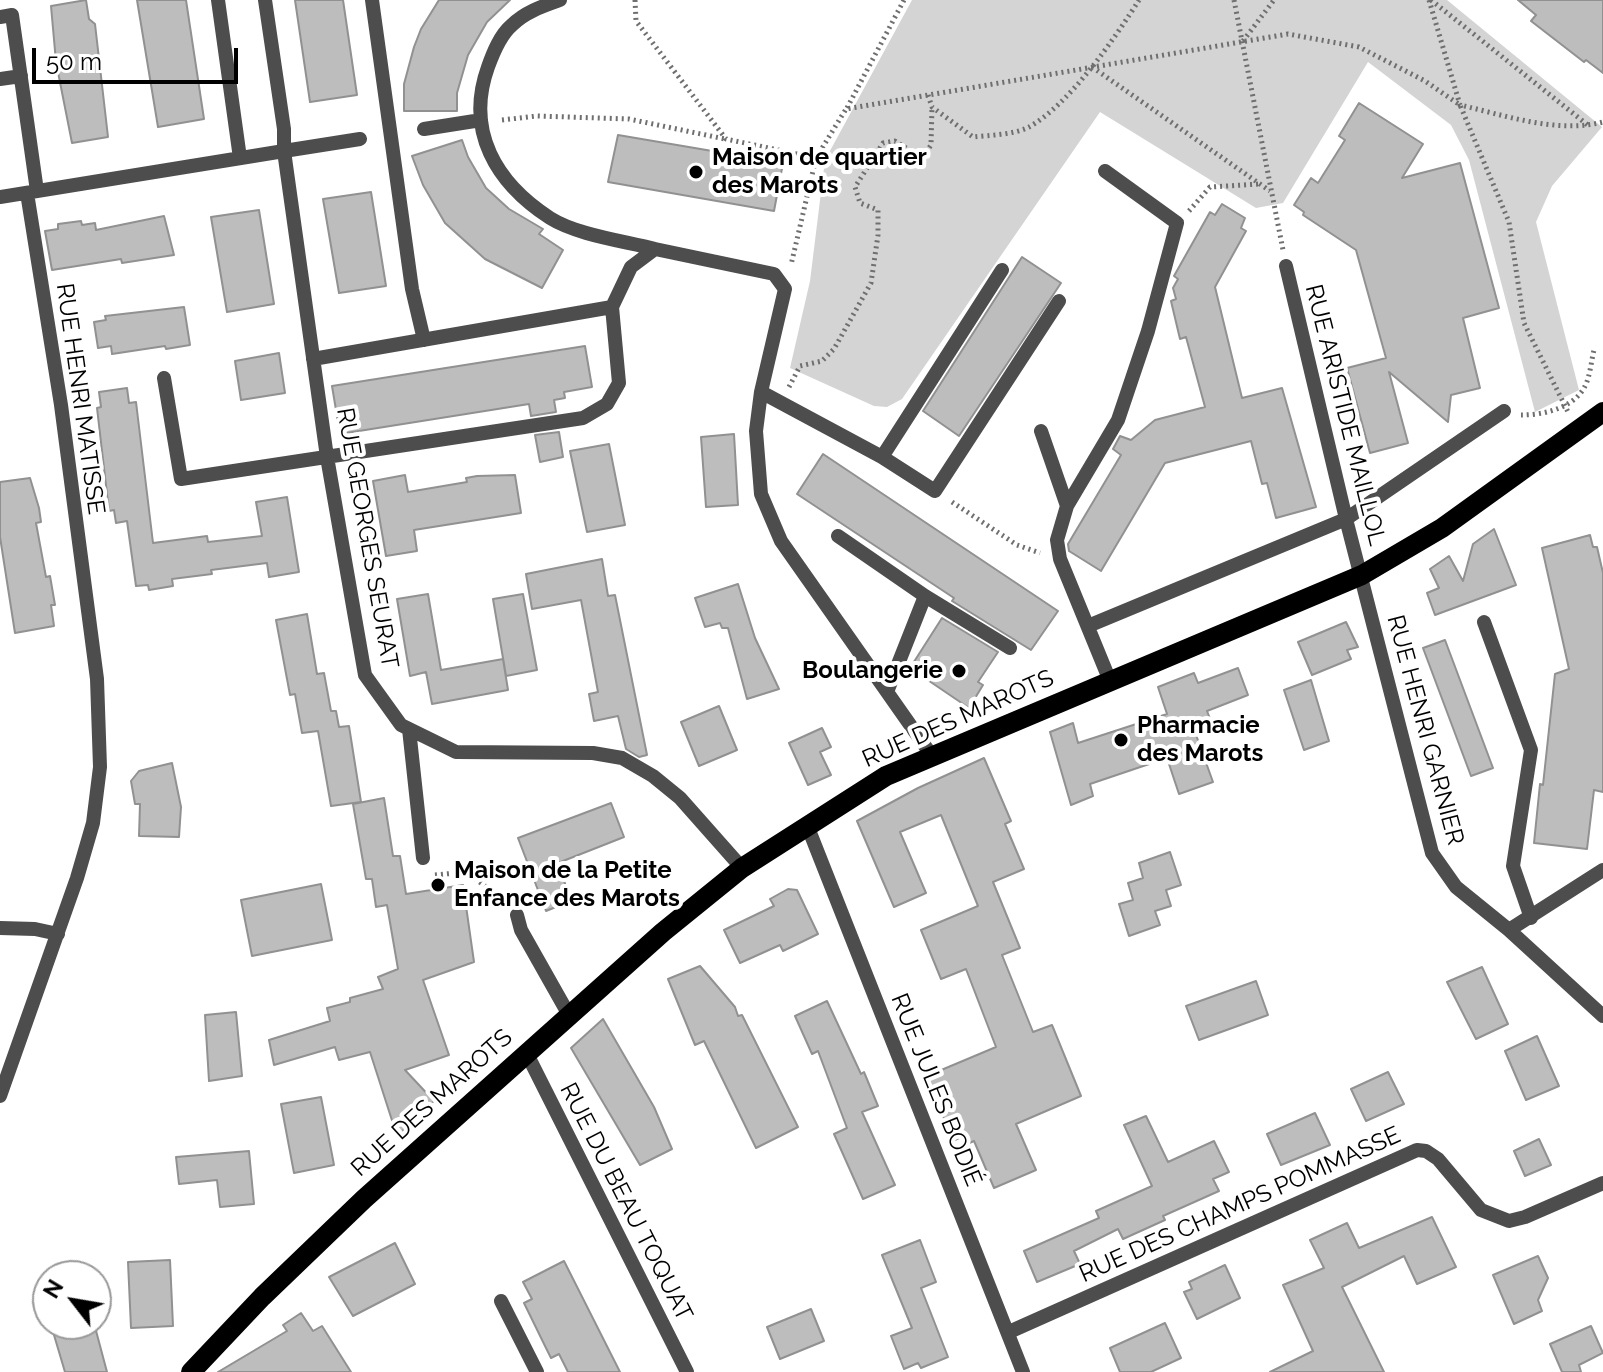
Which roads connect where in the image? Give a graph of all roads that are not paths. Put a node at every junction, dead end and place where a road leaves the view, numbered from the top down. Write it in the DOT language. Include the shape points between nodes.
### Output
graph roads {
  1 [pos="218,0"];
  2 [pos="265,0"];
  3 [pos="372,0"];
  4 [pos="560,0"];
  5 [pos="0,17"];
  6 [pos="21,76"];
  7 [pos="0,79"];
  8 [pos="481,120"];
  9 [pos="424,129"];
  10 [pos="360,139"];
  11 [pos="284,151"];
  12 [pos="240,158"];
  13 [pos="1105,171"];
  14 [pos="32,192"];
  15 [pos="0,197"];
  16 [pos="655,249"];
  17 [pos="1286,266"];
  18 [pos="1002,270"];
  19 [pos="1059,301"];
  20 [pos="612,307"];
  21 [pos="424,340"];
  22 [pos="312,352"];
  23 [pos="164,378"];
  24 [pos="761,392"];
  25 [pos="1504,411"];
  26 [pos="1603,412"];
  27 [pos="1041,431"];
  28 [pos="327,457"];
  29 [pos="882,457"];
  30 [pos="1067,506"];
  31 [pos="1346,519"];
  32 [pos="838,536"];
  33 [pos="1362,575"];
  34 [pos="925,596"];
  35 [pos="1484,622"];
  36 [pos="1088,626"];
  37 [pos="1010,648"];
  38 [pos="1110,681"];
  39 [pos="887,692"];
  40 [pos="409,729"];
  41 [pos="932,756"];
  42 [pos="807,825"];
  43 [pos="423,858"];
  44 [pos="742,868"];
  45 [pos="1603,870"];
  46 [pos="517,915"];
  47 [pos="1531,918"];
  48 [pos="0,928"];
  49 [pos="1509,930"];
  50 [pos="58,934"];
  51 [pos="569,1015"];
  52 [pos="1603,1016"];
  53 [pos="526,1052"];
  54 [pos="0,1096"];
  55 [pos="1603,1183"];
  56 [pos="501,1301"];
  57 [pos="1009,1332"];
  58 [pos="1017,1370"];
  59 [pos="191,1372"];
  60 [pos="537,1372"];
  61 [pos="687,1372"];
  1 -- 12 [label="street"];
  2 -- 11 [label="street, RUE GEORGES SEURAT"];
  3 -- 21 [label="street" via="412,289"];
  4 -- 8 [label="street" via="510,26 496,47 481,89"];
  5 -- 6 [label="street" via="12,15"];
  6 -- 7 [label="street"];
  6 -- 14 [label="street"];
  8 -- 9 [label="street"];
  8 -- 16 [label="street" via="494,165 552,220"];
  10 -- 11 [label="street"];
  11 -- 12 [label="street"];
  11 -- 22 [label="street, RUE GEORGES SEURAT"];
  12 -- 14 [label="street"];
  13 -- 30 [label="street" via="1177,223 1118,420"];
  14 -- 15 [label="street"];
  14 -- 50 [label="street, RUE HENRI MATISSE" via="97,679 100,767 93,823"];
  16 -- 20 [label="street" via="631,267"];
  16 -- 24 [label="street" via="774,274 785,289"];
  17 -- 31 [label="street, RUE ARISTIDE MAILLOL"];
  18 -- 29 [label="street"];
  19 -- 29 [label="street" via="935,491"];
  20 -- 21 [label="street"];
  20 -- 28 [label="street" via="619,383 607,404 583,418"];
  21 -- 22 [label="street"];
  22 -- 28 [label="street, RUE GEORGES SEURAT"];
  23 -- 28 [label="street" via="181,479"];
  24 -- 29 [label="street"];
  24 -- 39 [label="street" via="756,431 761,494 781,541"];
  25 -- 31 [label="street"];
  26 -- 33 [label="main road, RUE DES MAROTS" via="1442,528"];
  27 -- 30 [label="street"];
  28 -- 40 [label="street, RUE GEORGES SEURAT" via="365,675"];
  30 -- 36 [label="street" via="1057,540 1060,559"];
  31 -- 33 [label="street, RUE ARISTIDE MAILLOL"];
  31 -- 36 [label="street"];
  32 -- 34 [label="street"];
  33 -- 38 [label="main road, RUE DES MAROTS"];
  33 -- 49 [label="street, RUE HENRI GARNIER" via="1432,853 1456,887"];
  34 -- 37 [label="street"];
  34 -- 39 [label="street"];
  35 -- 47 [label="street" via="1531,750 1513,866"];
  36 -- 38 [label="street"];
  38 -- 41 [label="main road, RUE DES MAROTS"];
  39 -- 41 [label="street"];
  40 -- 43 [label="street"];
  40 -- 44 [label="street, RUE GEORGES SEURAT" via="456,752 622,758 680,798"];
  41 -- 42 [label="main road, RUE DES MAROTS" via="886,776"];
  42 -- 44 [label="main road, RUE DES MAROTS"];
  42 -- 57 [label="street, RUE JULES BODIÉ"];
  44 -- 51 [label="main road, RUE DES MAROTS"];
  45 -- 47 [label="street"];
  46 -- 51 [label="street"];
  47 -- 49 [label="street"];
  48 -- 50 [label="street"];
  49 -- 52 [label="street, RUE HENRI GARNIER"];
  50 -- 54 [label="street, RUE HENRI MATISSE"];
  51 -- 53 [label="main road, RUE DES MAROTS"];
  53 -- 59 [label="main road, RUE DES MAROTS" via="364,1199"];
  53 -- 61 [label="street, RUE DU BEAU TOQUAT"];
  55 -- 57 [label="street, RUE DES CHAMPS POMMASSE" via="1509,1221 1481,1210 1438,1159 1417,1150"];
  56 -- 60 [label="street"];
  57 -- 58 [label="street, RUE JULES BODIÉ"];
}
